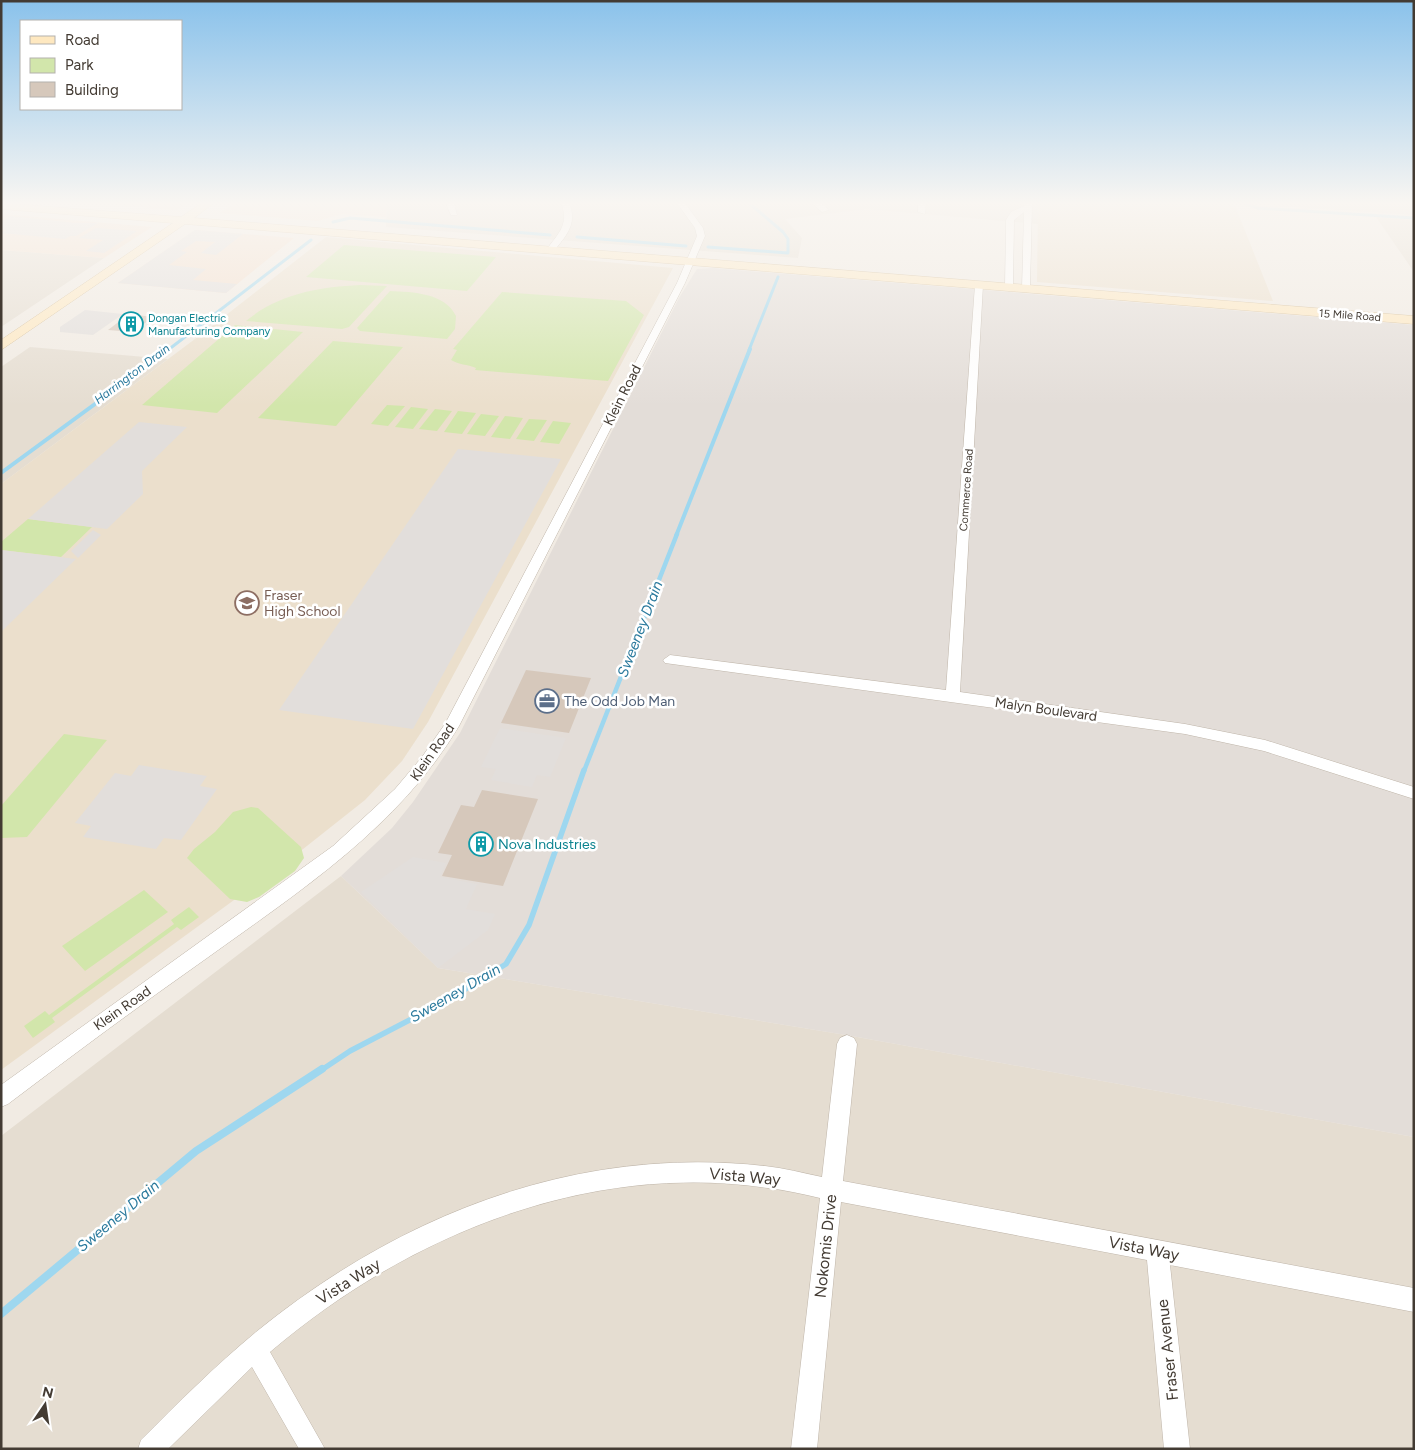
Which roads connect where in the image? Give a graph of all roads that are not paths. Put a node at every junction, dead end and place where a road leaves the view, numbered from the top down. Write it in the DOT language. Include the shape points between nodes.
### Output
graph roads {
  1 [pos="111,271"];
  2 [pos="686,271"];
  3 [pos="806,271"];
  4 [pos="1009,271"];
  5 [pos="1026,271"];
  6 [pos="979,285"];
  7 [pos="1008,288"];
  8 [pos="1026,289"];
  9 [pos="1414,320"];
  10 [pos="1,346"];
  11 [pos="670,660"];
  12 [pos="952,695"];
  13 [pos="1414,794"];
  14 [pos="847,1044"];
  15 [pos="1,1097"];
  16 [pos="832,1188"];
  17 [pos="1157,1251"];
  18 [pos="1414,1300"];
  19 [pos="255,1349"];
  20 [pos="150,1449"];
  21 [pos="313,1449"];
  22 [pos="804,1449"];
  23 [pos="1177,1449"];
  1 -- 10 [label="main road"];
  2 -- 15 [label="street, Klein Road" via="451,726 426,764 385,812 337,852"];
  3 -- 6 [label="main road, 15 Mile Road"];
  4 -- 7 [label="street"];
  5 -- 8 [label="street"];
  6 -- 7 [label="main road, 15 Mile Road"];
  6 -- 12 [label="street, Commerce Road"];
  7 -- 8 [label="main road, 15 Mile Road"];
  8 -- 9 [label="main road, 15 Mile Road"];
  11 -- 12 [label="street, Malyn Boulevard"];
  12 -- 13 [label="street, Malyn Boulevard" via="1230,737"];
  14 -- 16 [label="street, Nokomis Drive"];
  16 -- 17 [label="street, Vista Way"];
  16 -- 19 [label="street, Vista Way" via="709,1172 597,1181 523,1198 457,1222 391,1254 314,1303"];
  16 -- 22 [label="street, Nokomis Drive"];
  17 -- 18 [label="street, Vista Way"];
  17 -- 23 [label="street, Fraser Avenue"];
  19 -- 20 [label="street, Vista Way"];
  19 -- 21 [label="street"];
}
